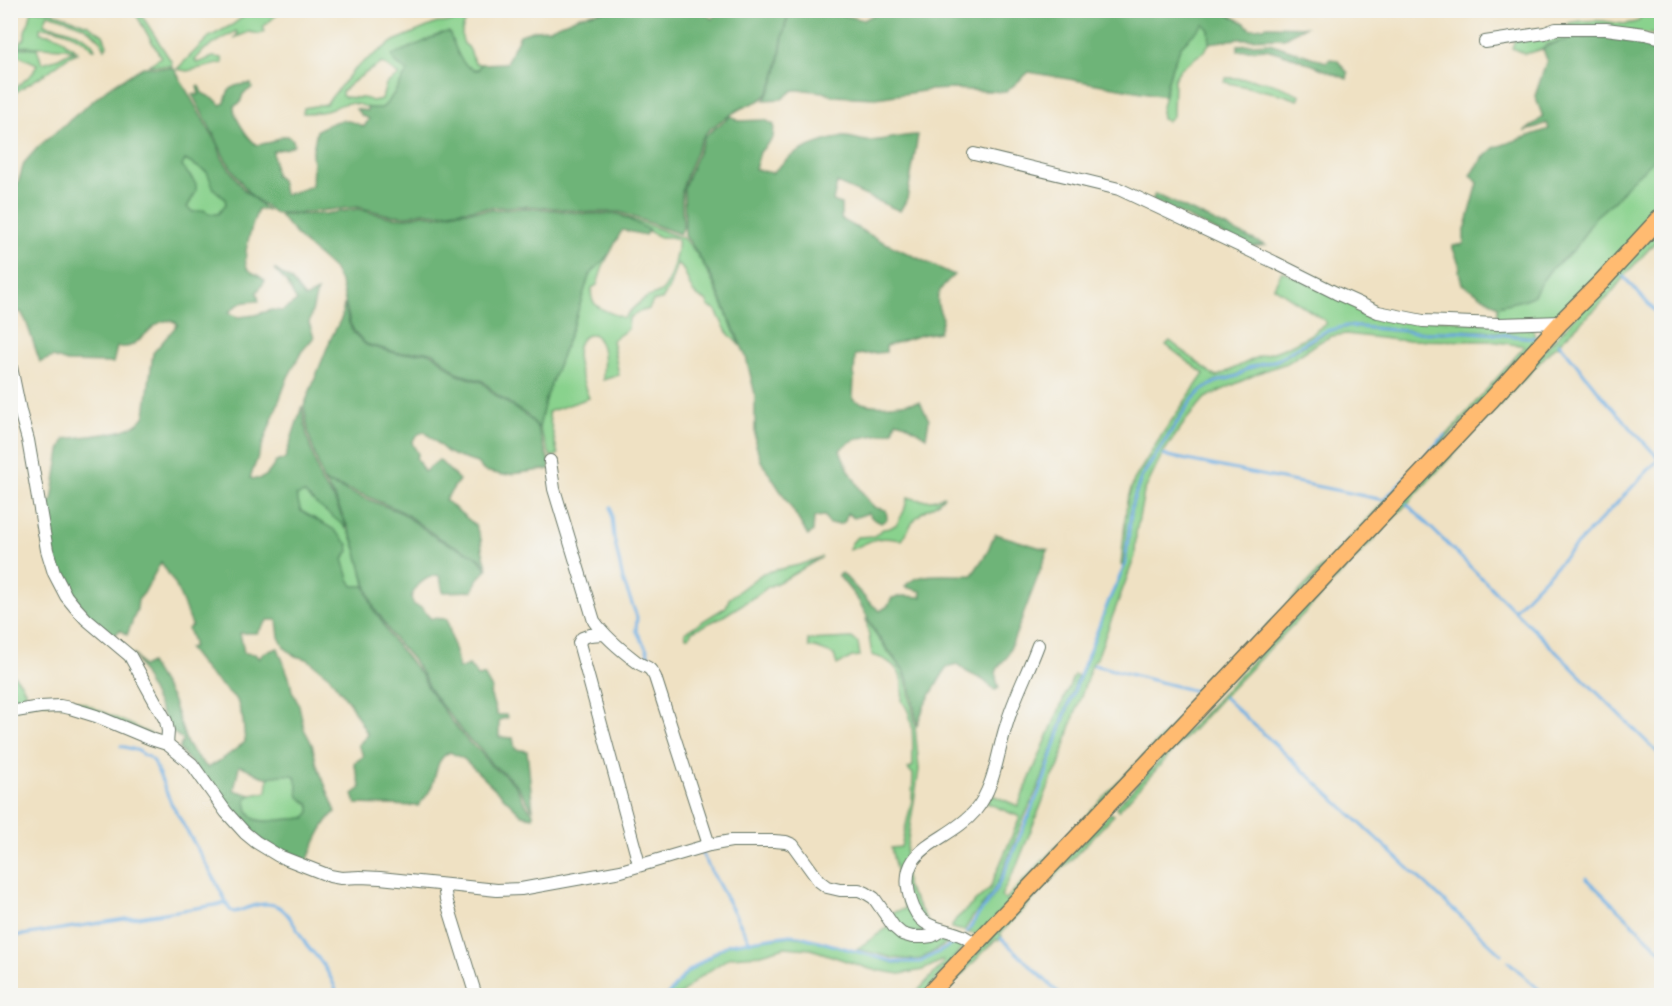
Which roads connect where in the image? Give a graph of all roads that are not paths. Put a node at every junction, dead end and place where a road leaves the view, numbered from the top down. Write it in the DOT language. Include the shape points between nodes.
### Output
graph roads {
  1 [pos="1662,38"];
  2 [pos="1485,42"];
  3 [pos="974,154"];
  4 [pos="1662,216"];
  5 [pos="1561,322"];
  6 [pos="10,362"];
  7 [pos="550,461"];
  8 [pos="603,634"];
  9 [pos="1038,645"];
  10 [pos="10,711"];
  11 [pos="167,744"];
  12 [pos="709,845"];
  13 [pos="639,864"];
  14 [pos="444,886"];
  15 [pos="942,930"];
  16 [pos="975,945"];
  17 [pos="477,996"];
  18 [pos="927,996"];
  1 -- 2 [label="street" via="1606,29 1556,29"];
  3 -- 5 [label="street" via="1119,189 1378,312 1423,321"];
  4 -- 5 [label="main road"];
  5 -- 16 [label="main road"];
  6 -- 11 [label="street" via="54,573 75,607 130,656 166,721"];
  7 -- 8 [label="street" via="554,489 594,621"];
  8 -- 12 [label="street" via="650,668 655,677"];
  8 -- 13 [label="street" via="582,638 579,643"];
  9 -- 15 [label="street" via="1006,724 988,791 968,819 915,856 908,870 907,883 918,917"];
  10 -- 11 [label="street" via="70,708"];
  11 -- 14 [label="street" via="192,764 245,833 279,856 330,876"];
  12 -- 13 [label="street"];
  12 -- 15 [label="street" via="731,841 786,842 827,887 859,890 874,898 903,934 924,937"];
  13 -- 14 [label="street" via="621,871 521,889"];
  14 -- 17 [label="street"];
  15 -- 16 [label="street" via="962,935"];
  16 -- 18 [label="main road"];
}
